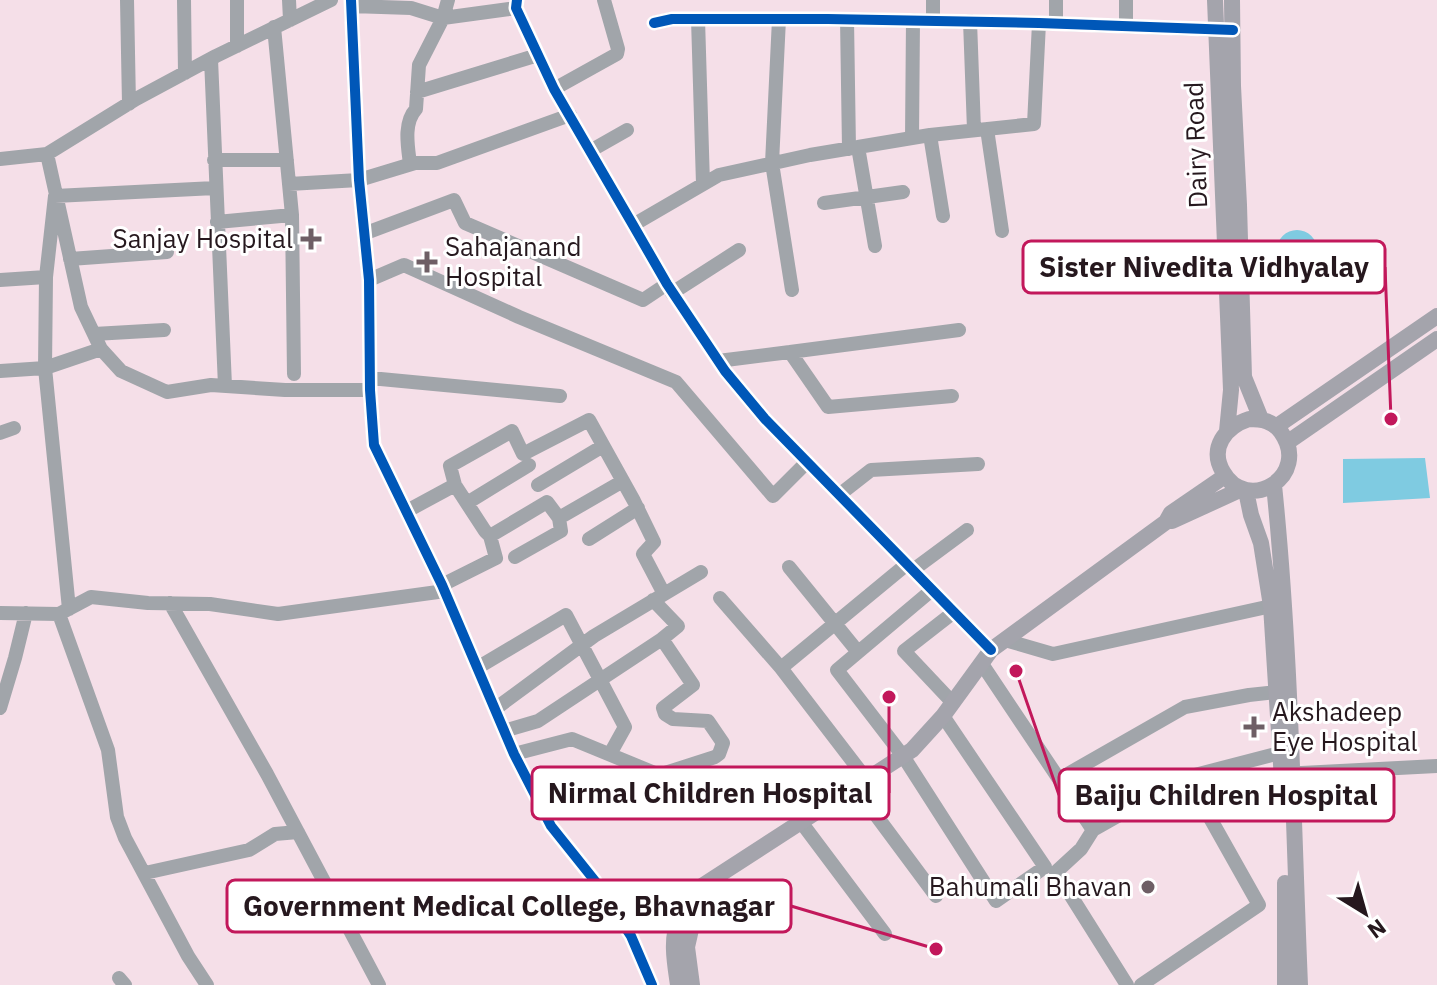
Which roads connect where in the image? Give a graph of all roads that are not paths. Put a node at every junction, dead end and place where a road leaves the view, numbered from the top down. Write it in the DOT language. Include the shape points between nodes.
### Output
graph roads {
  1 [pos="127,0"];
  2 [pos="184,0"];
  3 [pos="237,0"];
  4 [pos="289,0"];
  5 [pos="331,0"];
  6 [pos="448,0"];
  7 [pos="604,0"];
  8 [pos="933,0"];
  9 [pos="1056,0"];
  10 [pos="1126,0"];
  11 [pos="1215,0"];
  12 [pos="1232,0"];
  13 [pos="351,3"];
  14 [pos="517,4"];
  15 [pos="443,18"];
  16 [pos="698,19"];
  17 [pos="779,19"];
  18 [pos="847,19"];
  19 [pos="290,20"];
  20 [pos="913,20"];
  21 [pos="933,21"];
  22 [pos="970,21"];
  23 [pos="654,23"];
  24 [pos="1039,23"];
  25 [pos="1056,23"];
  26 [pos="1126,26"];
  27 [pos="274,27"];
  28 [pos="1224,30"];
  29 [pos="237,46"];
  30 [pos="538,55"];
  31 [pos="211,59"];
  32 [pos="185,73"];
  33 [pos="554,89"];
  34 [pos="417,92"];
  35 [pos="129,104"];
  36 [pos="570,115"];
  37 [pos="627,130"];
  38 [pos="980,130"];
  39 [pos="930,135"];
  40 [pos="912,138"];
  41 [pos="853,148"];
  42 [pos="590,151"];
  43 [pos="47,154"];
  44 [pos="0,159"];
  45 [pos="214,160"];
  46 [pos="287,160"];
  47 [pos="772,163"];
  48 [pos="410,164"];
  49 [pos="359,180"];
  50 [pos="289,184"];
  51 [pos="703,184"];
  52 [pos="215,188"];
  53 [pos="903,192"];
  54 [pos="55,196"];
  55 [pos="865,197"];
  56 [pos="824,203"];
  57 [pos="292,215"];
  58 [pos="943,216"];
  59 [pos="217,222"];
  60 [pos="633,225"];
  61 [pos="1002,231"];
  62 [pos="366,233"];
  63 [pos="875,246"];
  64 [pos="739,250"];
  65 [pos="167,252"];
  66 [pos="70,259"];
  67 [pos="46,277"];
  68 [pos="0,280"];
  69 [pos="369,280"];
  70 [pos="670,289"];
  71 [pos="792,290"];
  72 [pos="1437,316"];
  73 [pos="164,330"];
  74 [pos="959,330"];
  75 [pos="94,334"];
  76 [pos="1437,339"];
  77 [pos="101,349"];
  78 [pos="790,352"];
  79 [pos="718,361"];
  80 [pos="45,368"];
  81 [pos="0,371"];
  82 [pos="294,374"];
  83 [pos="370,384"];
  84 [pos="225,386"];
  85 [pos="560,396"];
  86 [pos="952,396"];
  87 [pos="1261,419"];
  88 [pos="1277,426"];
  89 [pos="1227,431"];
  90 [pos="1288,442"];
  91 [pos="603,446"];
  92 [pos="526,460"];
  93 [pos="807,462"];
  94 [pos="978,464"];
  95 [pos="1225,476"];
  96 [pos="623,481"];
  97 [pos="455,485"];
  98 [pos="538,485"];
  99 [pos="1274,485"];
  100 [pos="1244,490"];
  101 [pos="839,495"];
  102 [pos="547,502"];
  103 [pos="467,503"];
  104 [pos="638,508"];
  105 [pos="407,511"];
  106 [pos="559,518"];
  107 [pos="1166,522"];
  108 [pos="967,530"];
  109 [pos="490,536"];
  110 [pos="589,539"];
  111 [pos="515,557"];
  112 [pos="789,567"];
  113 [pos="910,567"];
  114 [pos="701,572"];
  115 [pos="443,588"];
  116 [pos="932,590"];
  117 [pos="658,597"];
  118 [pos="720,598"];
  119 [pos="170,603"];
  120 [pos="1271,606"];
  121 [pos="64,612"];
  122 [pos="954,612"];
  123 [pos="0,613"];
  124 [pos="26,613"];
  125 [pos="834,622"];
  126 [pos="662,639"];
  127 [pos="582,644"];
  128 [pos="993,651"];
  129 [pos="858,652"];
  130 [pos="477,668"];
  131 [pos="781,668"];
  132 [pos="601,679"];
  133 [pos="1277,692"];
  134 [pos="0,708"];
  135 [pos="495,709"];
  136 [pos="948,710"];
  137 [pos="504,731"];
  138 [pos="1280,753"];
  139 [pos="514,754"];
  140 [pos="610,754"];
  141 [pos="903,756"];
  142 [pos="1437,766"];
  143 [pos="1287,774"];
  144 [pos="1187,777"];
  145 [pos="1059,779"];
  146 [pos="861,784"];
  147 [pos="801,822"];
  148 [pos="1093,830"];
  149 [pos="298,832"];
  150 [pos="145,873"];
  151 [pos="702,886"];
  152 [pos="936,896"];
  153 [pos="885,934"];
  154 [pos="640,959"];
  155 [pos="207,985"];
  156 [pos="379,985"];
  157 [pos="652,985"];
  158 [pos="662,985"];
  159 [pos="678,985"];
  160 [pos="692,985"];
  161 [pos="1127,985"];
  162 [pos="1141,985"];
  163 [pos="1285,985"];
  164 [pos="1300,985"];
  1 -- 35 [label="street"];
  2 -- 32 [label="street"];
  3 -- 29 [label="street"];
  4 -- 19 [label="street"];
  5 -- 19 [label="street"];
  6 -- 15 [label="street"];
  7 -- 33 [label="street" via="617,54"];
  8 -- 21 [label="street"];
  9 -- 25 [label="street"];
  10 -- 26 [label="street"];
  11 -- 28 [label="main road, Dairy Road"];
  12 -- 28 [label="main road, Dairy Road"];
  13 -- 15 [label="street" via="411,8"];
  13 -- 49 [label="street"];
  14 -- 15 [label="street"];
  14 -- 30 [label="street"];
  15 -- 34 [label="street" via="419,65"];
  16 -- 17 [label="street"];
  16 -- 23 [label="street"];
  16 -- 51 [label="street"];
  17 -- 18 [label="street"];
  17 -- 47 [label="street"];
  18 -- 20 [label="street"];
  18 -- 41 [label="street"];
  19 -- 27 [label="street"];
  20 -- 21 [label="street"];
  20 -- 40 [label="street"];
  21 -- 22 [label="street"];
  22 -- 24 [label="street"];
  22 -- 38 [label="street"];
  24 -- 25 [label="street"];
  24 -- 38 [label="street" via="1034,124"];
  25 -- 26 [label="street"];
  26 -- 28 [label="street"];
  27 -- 29 [label="street"];
  27 -- 46 [label="street"];
  28 -- 87 [label="main road, Dairy Road" via="1233,86 1244,377"];
  28 -- 89 [label="main road, Dairy Road" via="1231,390"];
  29 -- 31 [label="street"];
  30 -- 33 [label="street"];
  30 -- 34 [label="street"];
  31 -- 32 [label="street"];
  31 -- 45 [label="street"];
  32 -- 35 [label="street"];
  33 -- 36 [label="street"];
  34 -- 48 [label="street" via="407,137"];
  35 -- 43 [label="street"];
  36 -- 42 [label="street"];
  36 -- 48 [label="street" via="437,163"];
  37 -- 42 [label="street"];
  38 -- 39 [label="street"];
  38 -- 61 [label="street"];
  39 -- 40 [label="street"];
  39 -- 58 [label="street"];
  40 -- 41 [label="street"];
  41 -- 47 [label="street"];
  41 -- 55 [label="street"];
  42 -- 60 [label="street"];
  43 -- 44 [label="street"];
  43 -- 54 [label="street"];
  45 -- 46 [label="street"];
  45 -- 52 [label="street"];
  46 -- 50 [label="street"];
  47 -- 51 [label="street"];
  47 -- 71 [label="street"];
  48 -- 49 [label="street"];
  49 -- 50 [label="street"];
  49 -- 62 [label="street"];
  50 -- 57 [label="street"];
  51 -- 60 [label="street"];
  52 -- 54 [label="street"];
  52 -- 59 [label="street"];
  53 -- 55 [label="street"];
  54 -- 66 [label="street"];
  54 -- 67 [label="street"];
  55 -- 56 [label="street"];
  55 -- 63 [label="street"];
  57 -- 59 [label="street"];
  57 -- 82 [label="street"];
  59 -- 84 [label="street"];
  60 -- 70 [label="street"];
  62 -- 69 [label="street"];
  62 -- 70 [label="street" via="454,200 465,223 643,300"];
  64 -- 70 [label="street"];
  65 -- 66 [label="street"];
  66 -- 75 [label="street" via="81,307"];
  67 -- 68 [label="street"];
  67 -- 80 [label="street"];
  69 -- 83 [label="street"];
  69 -- 93 [label="street" via="404,265 676,382 773,496"];
  70 -- 79 [label="street"];
  72 -- 88 [label="main road"];
  73 -- 75 [label="street"];
  74 -- 78 [label="street"];
  75 -- 77 [label="street"];
  76 -- 90 [label="main road"];
  77 -- 80 [label="street"];
  77 -- 84 [label="street" via="121,371 167,392"];
  78 -- 79 [label="street"];
  78 -- 86 [label="street" via="828,407"];
  79 -- 93 [label="street"];
  80 -- 81 [label="street"];
  80 -- 121 [label="street"];
  83 -- 84 [label="street" via="285,390"];
  83 -- 85 [label="street"];
  83 -- 105 [label="street" via="374,445"];
  87 -- 88 [label="main road"];
  87 -- 89 [label="main road" via="1237,423"];
  88 -- 90 [label="main road"];
  89 -- 95 [label="main road" via="1218,453"];
  90 -- 99 [label="main road" via="1289,466"];
  91 -- 92 [label="street" via="589,420"];
  91 -- 96 [label="street"];
  91 -- 98 [label="street"];
  92 -- 97 [label="street" via="512,431 450,466"];
  92 -- 98 [label="street"];
  92 -- 103 [label="street"];
  93 -- 101 [label="street"];
  94 -- 101 [label="street" via="871,470"];
  95 -- 100 [label="main road"];
  95 -- 107 [label="main road" via="1171,513"];
  96 -- 104 [label="street"];
  96 -- 106 [label="street"];
  97 -- 103 [label="street"];
  97 -- 105 [label="street"];
  98 -- 102 [label="street"];
  99 -- 100 [label="main road"];
  99 -- 143 [label="main road" via="1290,688"];
  100 -- 107 [label="main road"];
  100 -- 120 [label="main road" via="1261,543"];
  101 -- 113 [label="street"];
  102 -- 106 [label="street"];
  102 -- 109 [label="street"];
  103 -- 109 [label="street"];
  104 -- 110 [label="street"];
  104 -- 117 [label="street" via="654,542 643,554"];
  105 -- 115 [label="street"];
  106 -- 111 [label="street" via="561,531"];
  107 -- 128 [label="main road"];
  108 -- 113 [label="street"];
  109 -- 115 [label="street" via="496,558"];
  112 -- 125 [label="street"];
  113 -- 116 [label="street"];
  113 -- 125 [label="street"];
  114 -- 117 [label="street"];
  115 -- 119 [label="street" via="278,614"];
  115 -- 130 [label="street"];
  116 -- 122 [label="street"];
  116 -- 129 [label="street"];
  117 -- 126 [label="street" via="678,626"];
  117 -- 127 [label="street"];
  118 -- 131 [label="street"];
  119 -- 121 [label="street" via="91,597"];
  119 -- 149 [label="street"];
  120 -- 128 [label="street" via="1053,654"];
  120 -- 133 [label="main road"];
  121 -- 124 [label="street"];
  121 -- 150 [label="street" via="108,750 117,817"];
  122 -- 128 [label="street"];
  122 -- 136 [label="street" via="904,651"];
  123 -- 124 [label="street"];
  124 -- 134 [label="street"];
  125 -- 129 [label="street"];
  125 -- 131 [label="street"];
  126 -- 132 [label="street"];
  126 -- 140 [label="street" via="693,685 663,708 665,714 708,721 723,743 719,754 657,774"];
  127 -- 130 [label="street" via="566,615"];
  127 -- 132 [label="street"];
  127 -- 135 [label="street"];
  128 -- 136 [label="main road"];
  128 -- 145 [label="street"];
  129 -- 141 [label="street" via="837,670"];
  130 -- 135 [label="street"];
  131 -- 146 [label="street"];
  132 -- 137 [label="street" via="538,721"];
  132 -- 140 [label="street" via="625,727"];
  133 -- 138 [label="main road"];
  133 -- 145 [label="street" via="1185,707"];
  135 -- 137 [label="street"];
  136 -- 141 [label="main road"];
  136 -- 141 [label="street" via="1045,867 996,901"];
  137 -- 139 [label="street"];
  138 -- 143 [label="main road"];
  138 -- 144 [label="street"];
  139 -- 140 [label="street" via="572,739"];
  139 -- 154 [label="street" via="551,826 595,881"];
  141 -- 146 [label="main road"];
  142 -- 143 [label="street"];
  143 -- 163 [label="main road"];
  143 -- 164 [label="main road"];
  144 -- 148 [label="street"];
  144 -- 162 [label="street" via="1259,905"];
  145 -- 148 [label="street"];
  146 -- 147 [label="main road"];
  146 -- 152 [label="street"];
  147 -- 151 [label="main road"];
  147 -- 153 [label="street"];
  148 -- 161 [label="street" via="1056,872"];
  149 -- 150 [label="street" via="275,834 249,850"];
  149 -- 156 [label="street"];
  150 -- 155 [label="street"];
  151 -- 159 [label="main road" via="679,920 674,959"];
  151 -- 160 [label="main road" via="687,947"];
  154 -- 157 [label="street"];
  154 -- 158 [label="street"];
}
